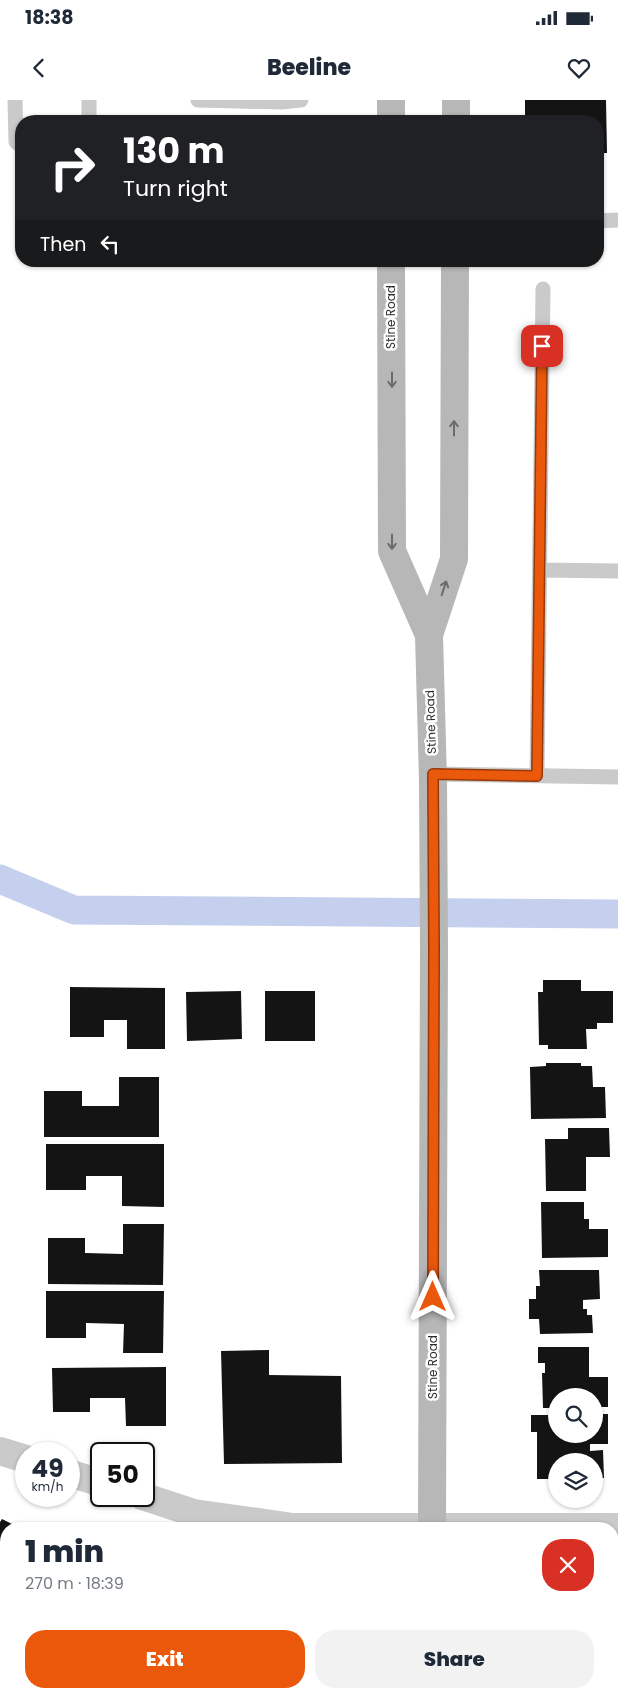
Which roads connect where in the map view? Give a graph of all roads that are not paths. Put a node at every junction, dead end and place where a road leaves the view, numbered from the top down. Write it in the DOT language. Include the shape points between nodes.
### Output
graph roads {
  1 [pos="15,100"];
  2 [pos="89,100"];
  3 [pos="198,100"];
  4 [pos="301,100"];
  5 [pos="391,100"];
  6 [pos="456,100"];
  7 [pos="15,115"];
  8 [pos="89,115"];
  9 [pos="391,115"];
  10 [pos="456,115"];
  11 [pos="604,220"];
  12 [pos="618,220"];
  13 [pos="391,267"];
  14 [pos="455,267"];
  15 [pos="543,289"];
  16 [pos="540,570"];
  17 [pos="618,571"];
  18 [pos="429,635"];
  19 [pos="537,776"];
  20 [pos="433,777"];
  21 [pos="618,777"];
  22 [pos="0,1451"];
  23 [pos="15,1456"];
  24 [pos="155,1502"];
  25 [pos="193,1521"];
  26 [pos="210,1522"];
  27 [pos="432,1522"];
  1 -- 7 [label="lane"];
  2 -- 8 [label="lane"];
  3 -- 4 [label="lane"];
  5 -- 9 [label="main road"];
  6 -- 10 [label="main road"];
  11 -- 12 [label="lane"];
  13 -- 18 [label="main road, Stine Road, one-way" via="392,551"];
  18 -- 14 [label="main road, Stine Road, one-way" via="454,558"];
  15 -- 16 [label="lane"];
  16 -- 17 [label="lane"];
  16 -- 19 [label="lane"];
  18 -- 20 [label="main road, Stine Road"];
  19 -- 20 [label="lane"];
  19 -- 21 [label="lane"];
  20 -- 27 [label="main road, Stine Road"];
  22 -- 23 [label="street"];
  24 -- 25 [label="street"];
  25 -- 26 [label="street"];
}
